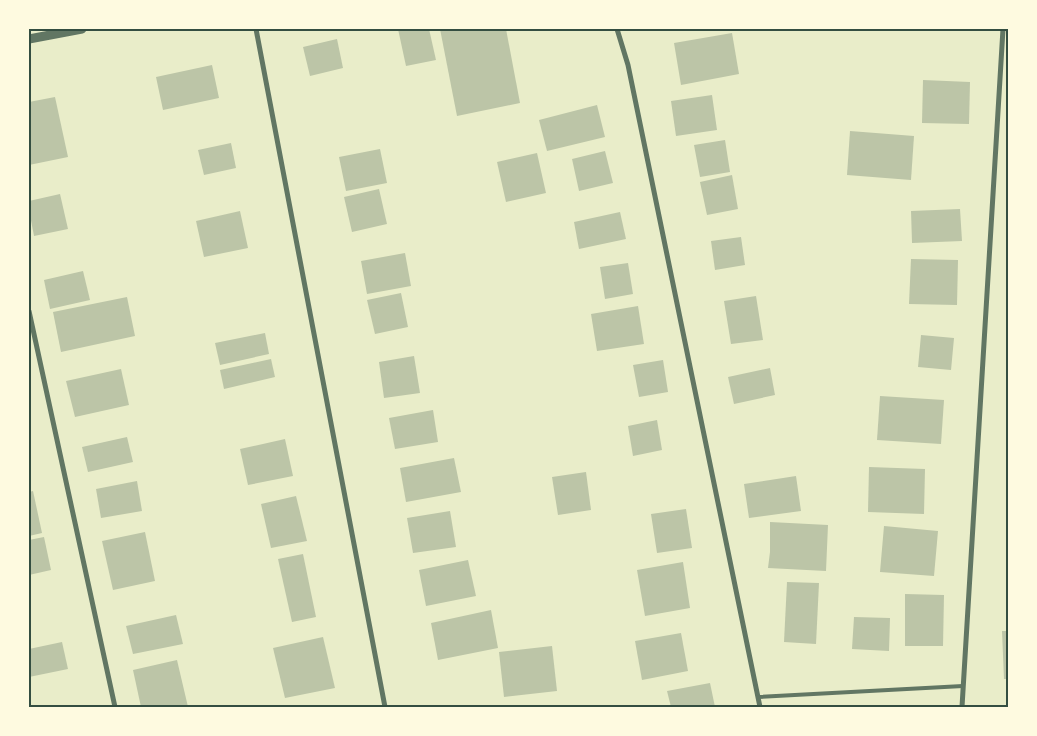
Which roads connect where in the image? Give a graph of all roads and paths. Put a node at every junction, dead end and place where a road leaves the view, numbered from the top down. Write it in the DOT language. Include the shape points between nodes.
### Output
graph roads {
  1 [pos="82,29"];
  2 [pos="256,29"];
  3 [pos="617,29"];
  4 [pos="1003,29"];
  5 [pos="29,39"];
  6 [pos="29,311"];
  7 [pos="963,686"];
  8 [pos="758,696"];
  9 [pos="115,707"];
  10 [pos="384,707"];
  11 [pos="760,707"];
  12 [pos="962,707"];
  1 -- 5 [label="street"];
  2 -- 10 [label="street"];
  3 -- 8 [label="street" via="628,65"];
  4 -- 7 [label="street"];
  6 -- 9 [label="street"];
  7 -- 8 [label="lane"];
  7 -- 12 [label="street"];
  8 -- 11 [label="street"];
}
